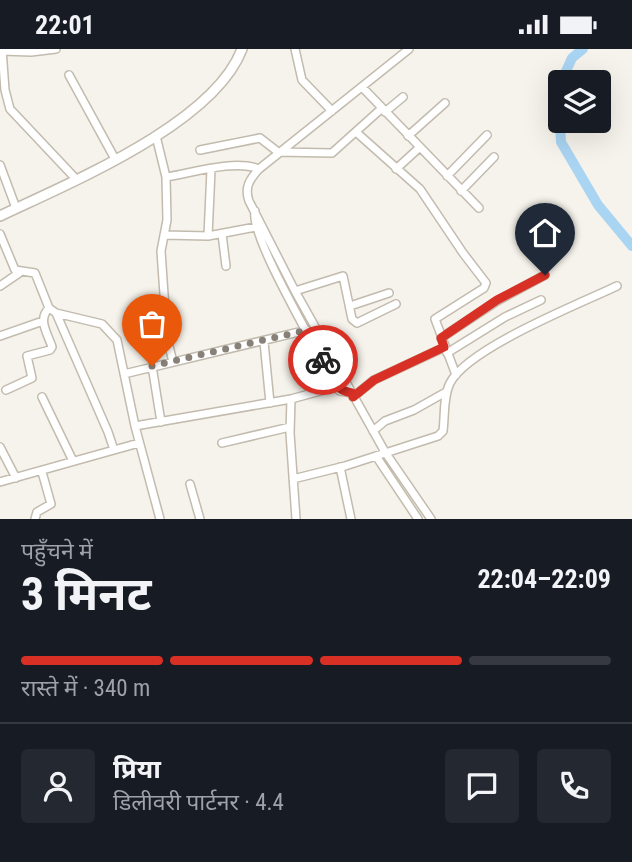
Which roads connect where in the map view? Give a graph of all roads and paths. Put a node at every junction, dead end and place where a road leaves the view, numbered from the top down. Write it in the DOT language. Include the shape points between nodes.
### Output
graph roads {
  1 [pos="56,49"];
  2 [pos="242,49"];
  3 [pos="295,49"];
  4 [pos="409,49"];
  5 [pos="2,50"];
  6 [pos="69,75"];
  7 [pos="362,87"];
  8 [pos="403,97"];
  9 [pos="445,103"];
  10 [pos="332,111"];
  11 [pos="383,111"];
  12 [pos="356,132"];
  13 [pos="487,135"];
  14 [pos="156,136"];
  15 [pos="408,136"];
  16 [pos="419,148"];
  17 [pos="200,150"];
  18 [pos="278,152"];
  19 [pos="494,157"];
  20 [pos="116,159"];
  21 [pos="0,165"];
  22 [pos="259,169"];
  23 [pos="396,169"];
  24 [pos="211,170"];
  25 [pos="447,176"];
  26 [pos="166,177"];
  27 [pos="76,179"];
  28 [pos="461,191"];
  29 [pos="16,208"];
  30 [pos="479,208"];
  31 [pos="255,211"];
  32 [pos="0,216"];
  33 [pos="256,227"];
  34 [pos="0,234"];
  35 [pos="222,234"];
  36 [pos="164,235"];
  37 [pos="208,236"];
  38 [pos="226,267"];
  39 [pos="19,273"];
  40 [pos="545,275"];
  41 [pos="0,286"];
  42 [pos="617,286"];
  43 [pos="295,291"];
  44 [pos="389,293"];
  45 [pos="541,300"];
  46 [pos="396,304"];
  47 [pos="349,306"];
  48 [pos="48,308"];
  49 [pos="56,313"];
  50 [pos="43,321"];
  51 [pos="307,330"];
  52 [pos="0,336"];
  53 [pos="441,338"];
  54 [pos="264,342"];
  55 [pos="446,350"];
  56 [pos="173,362"];
  57 [pos="152,366"];
  58 [pos="124,374"];
  59 [pos="456,375"];
  60 [pos="335,387"];
  61 [pos="6,390"];
  62 [pos="446,392"];
  63 [pos="352,395"];
  64 [pos="42,397"];
  65 [pos="291,399"];
  66 [pos="270,403"];
  67 [pos="162,422"];
  68 [pos="135,426"];
  69 [pos="290,427"];
  70 [pos="373,431"];
  71 [pos="139,443"];
  72 [pos="222,443"];
  73 [pos="0,447"];
  74 [pos="114,450"];
  75 [pos="385,452"];
  76 [pos="376,456"];
  77 [pos="73,461"];
  78 [pos="340,467"];
  79 [pos="42,472"];
  80 [pos="16,478"];
  81 [pos="293,479"];
  82 [pos="0,482"];
  83 [pos="190,484"];
  84 [pos="417,518"];
  85 [pos="36,519"];
  86 [pos="160,519"];
  87 [pos="200,519"];
  88 [pos="296,519"];
  89 [pos="351,519"];
  90 [pos="407,519"];
  91 [pos="431,519"];
  1 -- 5 [label="street"];
  2 -- 14 [label="street" via="225,79"];
  3 -- 10 [label="street" via="302,80"];
  4 -- 7 [label="street"];
  5 -- 27 [label="street" via="10,109"];
  6 -- 20 [label="street"];
  7 -- 10 [label="street"];
  7 -- 11 [label="street"];
  8 -- 11 [label="street"];
  9 -- 15 [label="street"];
  10 -- 18 [label="street"];
  11 -- 12 [label="street"];
  11 -- 15 [label="street"];
  12 -- 18 [label="street" via="332,153"];
  12 -- 23 [label="street"];
  13 -- 25 [label="street"];
  14 -- 20 [label="street"];
  14 -- 26 [label="street"];
  15 -- 16 [label="street"];
  16 -- 23 [label="street"];
  16 -- 25 [label="street"];
  17 -- 18 [label="street" via="260,138"];
  18 -- 22 [label="street"];
  19 -- 28 [label="street"];
  20 -- 27 [label="street"];
  21 -- 29 [label="street"];
  22 -- 24 [label="street" via="247,164"];
  22 -- 31 [label="street" via="247,189"];
  23 -- 53 [label="street" via="419,189 487,285 435,319"];
  24 -- 26 [label="street"];
  24 -- 37 [label="street"];
  25 -- 28 [label="street"];
  26 -- 36 [label="street"];
  27 -- 29 [label="street"];
  28 -- 30 [label="street"];
  29 -- 32 [label="street"];
  31 -- 33 [label="street"];
  31 -- 43 [label="street"];
  33 -- 35 [label="street"];
  33 -- 51 [label="street"];
  34 -- 39 [label="street"];
  35 -- 37 [label="street"];
  35 -- 38 [label="street"];
  36 -- 37 [label="street"];
  36 -- 56 [label="street" via="163,303"];
  39 -- 41 [label="street"];
  39 -- 48 [label="street" via="32,272 38,277"];
  40 -- 53 [label="street"];
  42 -- 59 [label="street" via="522,330"];
  43 -- 47 [label="street" via="343,276"];
  43 -- 63 [label="street"];
  44 -- 47 [label="street"];
  45 -- 55 [label="street"];
  46 -- 47 [label="street" via="357,323"];
  48 -- 49 [label="street"];
  48 -- 50 [label="street"];
  49 -- 58 [label="street" via="108,328 120,347"];
  49 -- 74 [label="street"];
  50 -- 52 [label="street"];
  50 -- 61 [label="street" via="51,349 27,356 31,380"];
  51 -- 54 [label="street"];
  51 -- 60 [label="street"];
  53 -- 55 [label="street"];
  54 -- 56 [label="street"];
  54 -- 66 [label="street"];
  55 -- 59 [label="street"];
  55 -- 63 [label="street" via="374,380"];
  56 -- 57 [label="street"];
  57 -- 58 [label="street"];
  57 -- 67 [label="street"];
  58 -- 68 [label="street"];
  59 -- 62 [label="street"];
  60 -- 63 [label="street"];
  60 -- 65 [label="street"];
  62 -- 70 [label="street"];
  62 -- 75 [label="street" via="443,431"];
  63 -- 70 [label="street"];
  64 -- 77 [label="street"];
  65 -- 66 [label="street"];
  65 -- 69 [label="street"];
  66 -- 67 [label="street"];
  67 -- 68 [label="street"];
  68 -- 71 [label="street"];
  69 -- 72 [label="street"];
  69 -- 81 [label="street"];
  70 -- 75 [label="street"];
  71 -- 74 [label="street"];
  71 -- 86 [label="street"];
  73 -- 80 [label="street"];
  74 -- 77 [label="street"];
  75 -- 76 [label="street"];
  75 -- 91 [label="street"];
  76 -- 78 [label="street"];
  76 -- 84 [label="street"];
  77 -- 79 [label="street"];
  78 -- 81 [label="street"];
  78 -- 89 [label="street"];
  79 -- 80 [label="street"];
  79 -- 85 [label="street" via="51,504 37,512"];
  80 -- 82 [label="street"];
  81 -- 88 [label="street"];
  83 -- 87 [label="street"];
  84 -- 90 [label="street"];
}
